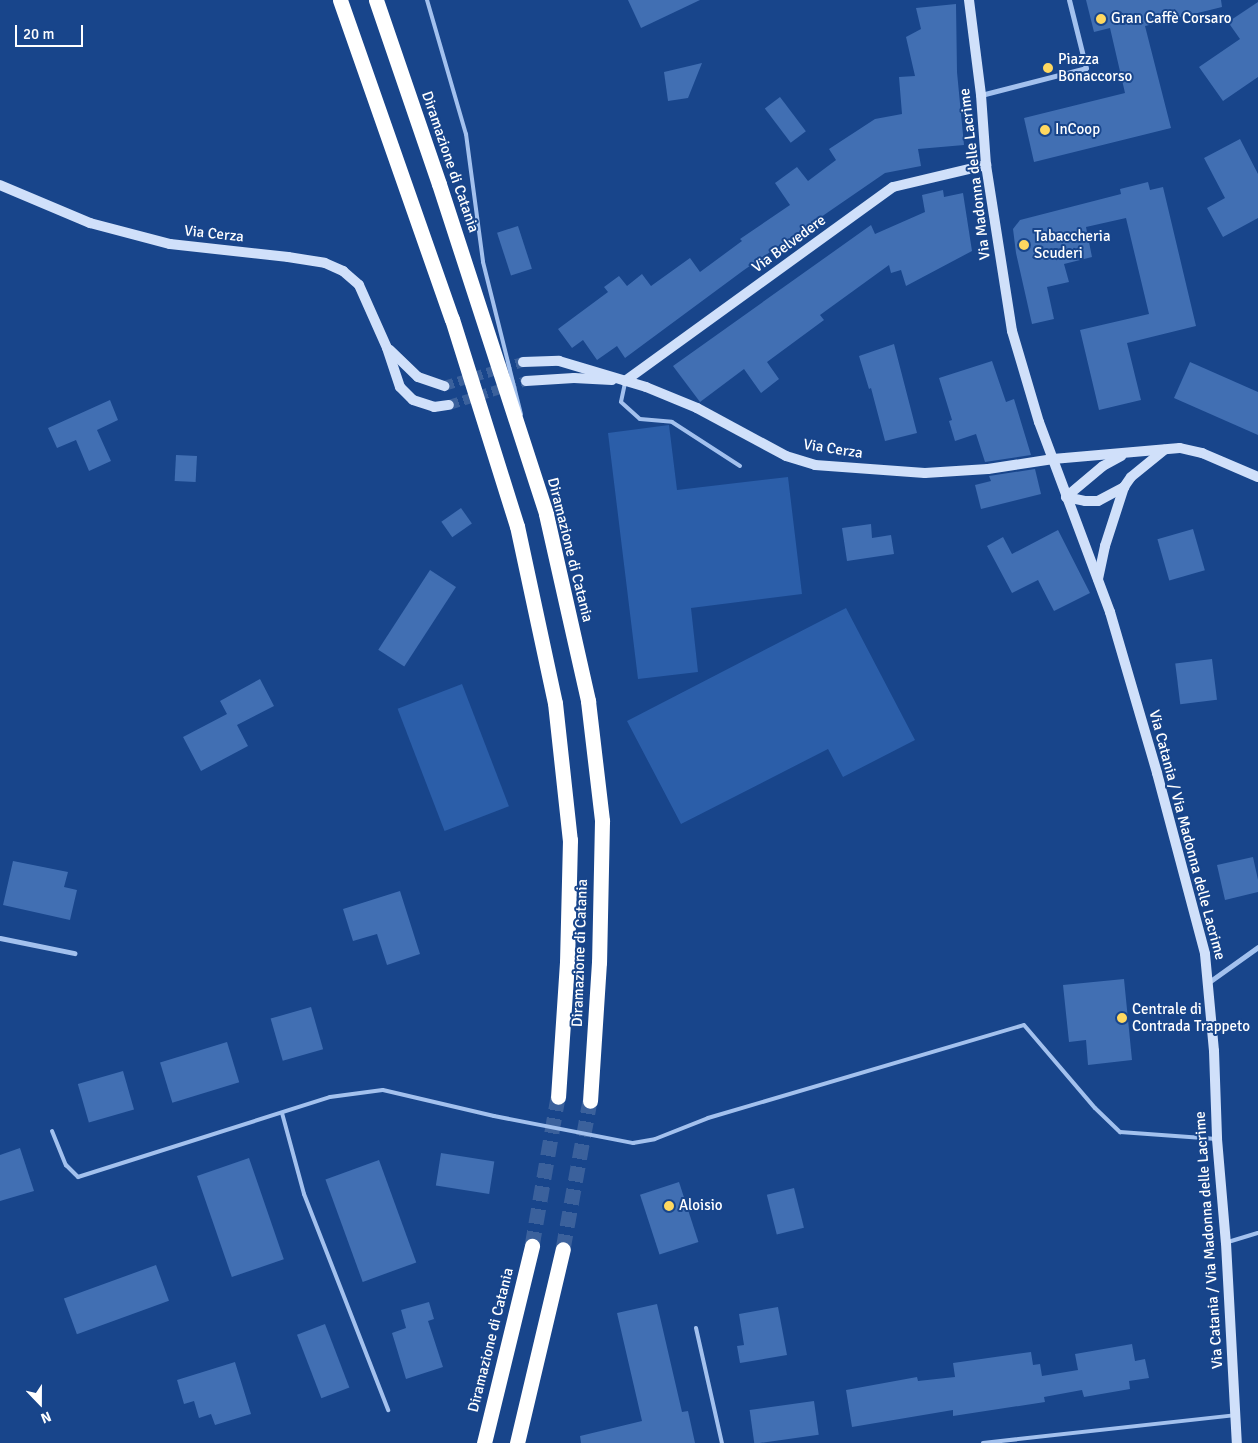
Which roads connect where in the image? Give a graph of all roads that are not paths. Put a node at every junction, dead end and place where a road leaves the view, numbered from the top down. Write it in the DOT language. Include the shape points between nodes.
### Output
graph roads {
  1 [pos="340,0"];
  2 [pos="376,0"];
  3 [pos="427,0"];
  4 [pos="969,0"];
  5 [pos="1069,0"];
  6 [pos="980,95"];
  7 [pos="986,165"];
  8 [pos="0,185"];
  9 [pos="387,348"];
  10 [pos="523,362"];
  11 [pos="526,381"];
  12 [pos="625,381"];
  13 [pos="444,386"];
  14 [pos="449,406"];
  15 [pos="522,417"];
  16 [pos="524,427"];
  17 [pos="1164,449"];
  18 [pos="1123,455"];
  19 [pos="1053,458"];
  20 [pos="740,466"];
  21 [pos="1258,477"];
  22 [pos="1124,487"];
  23 [pos="1066,497"];
  24 [pos="546,514"];
  25 [pos="1098,580"];
  26 [pos="0,938"];
  27 [pos="1258,947"];
  28 [pos="74,953"];
  29 [pos="1209,982"];
  30 [pos="558,1097"];
  31 [pos="590,1101"];
  32 [pos="282,1113"];
  33 [pos="52,1131"];
  34 [pos="1217,1139"];
  35 [pos="1258,1233"];
  36 [pos="1226,1243"];
  37 [pos="532,1246"];
  38 [pos="563,1249"];
  39 [pos="696,1328"];
  40 [pos="388,1410"];
  41 [pos="1235,1415"];
  42 [pos="484,1443"];
  43 [pos="517,1443"];
  44 [pos="722,1443"];
  45 [pos="983,1443"];
  46 [pos="1236,1443"];
  1 -- 30 [label="highway, Diramazione di Catania" via="452,320 517,526 555,703 570,840 567,962"];
  2 -- 24 [label="highway, Diramazione di Catania"];
  3 -- 15 [label="lane" via="466,134 483,262"];
  4 -- 6 [label="main road, Via Madonna delle Lacrime"];
  5 -- 6 [label="street" via="1086,68"];
  6 -- 7 [label="main road, Via Madonna delle Lacrime"];
  7 -- 12 [label="main road, Via Belvedere" via="893,187"];
  7 -- 19 [label="main road, Via Madonna delle Lacrime" via="1012,331"];
  8 -- 9 [label="main road, Via Cerza" via="90,223 170,244 288,257 334,267 359,285"];
  9 -- 13 [label="main road" via="418,377"];
  9 -- 14 [label="main road, Via Cerza" via="400,387 413,400 434,407"];
  10 -- 12 [label="main road" via="560,361"];
  11 -- 12 [label="main road" via="574,378"];
  12 -- 19 [label="main road, Via Cerza" via="697,408 786,456 815,465 925,473 988,469"];
  12 -- 20 [label="lane" via="621,402 640,420 672,422"];
  16 -- 24 [label="lane"];
  17 -- 18 [label="main road, Via Cerza"];
  17 -- 21 [label="main road, Via Cerza" via="1180,448 1202,453"];
  17 -- 22 [label="main road"];
  18 -- 19 [label="main road, Via Cerza"];
  18 -- 23 [label="main road" via="1103,466"];
  19 -- 23 [label="main road, Via Catania / Via Madonna delle Lacrime"];
  22 -- 23 [label="main road" via="1098,501"];
  22 -- 25 [label="main road"];
  23 -- 25 [label="main road, Via Catania / Via Madonna delle Lacrime"];
  24 -- 31 [label="highway, Diramazione di Catania" via="588,701 602,821 599,962"];
  25 -- 29 [label="main road, Via Catania / Via Madonna delle Lacrime" via="1157,773 1205,954"];
  26 -- 28 [label="street"];
  27 -- 29 [label="street"];
  29 -- 34 [label="main road, Via Catania / Via Madonna delle Lacrime"];
  32 -- 33 [label="lane" via="78,1177 66,1165"];
  32 -- 34 [label="lane" via="330,1097 383,1090 633,1143 655,1140 708,1118 1024,1025 1095,1108 1120,1132"];
  32 -- 40 [label="lane" via="304,1194"];
  34 -- 36 [label="main road, Via Catania / Via Madonna delle Lacrime"];
  35 -- 36 [label="lane"];
  36 -- 41 [label="main road, Via Catania / Via Madonna delle Lacrime"];
  37 -- 42 [label="highway, Diramazione di Catania"];
  38 -- 43 [label="highway"];
  39 -- 44 [label="lane"];
  41 -- 45 [label="lane"];
  41 -- 46 [label="main road, Via Catania / Via Madonna delle Lacrime"];
}
